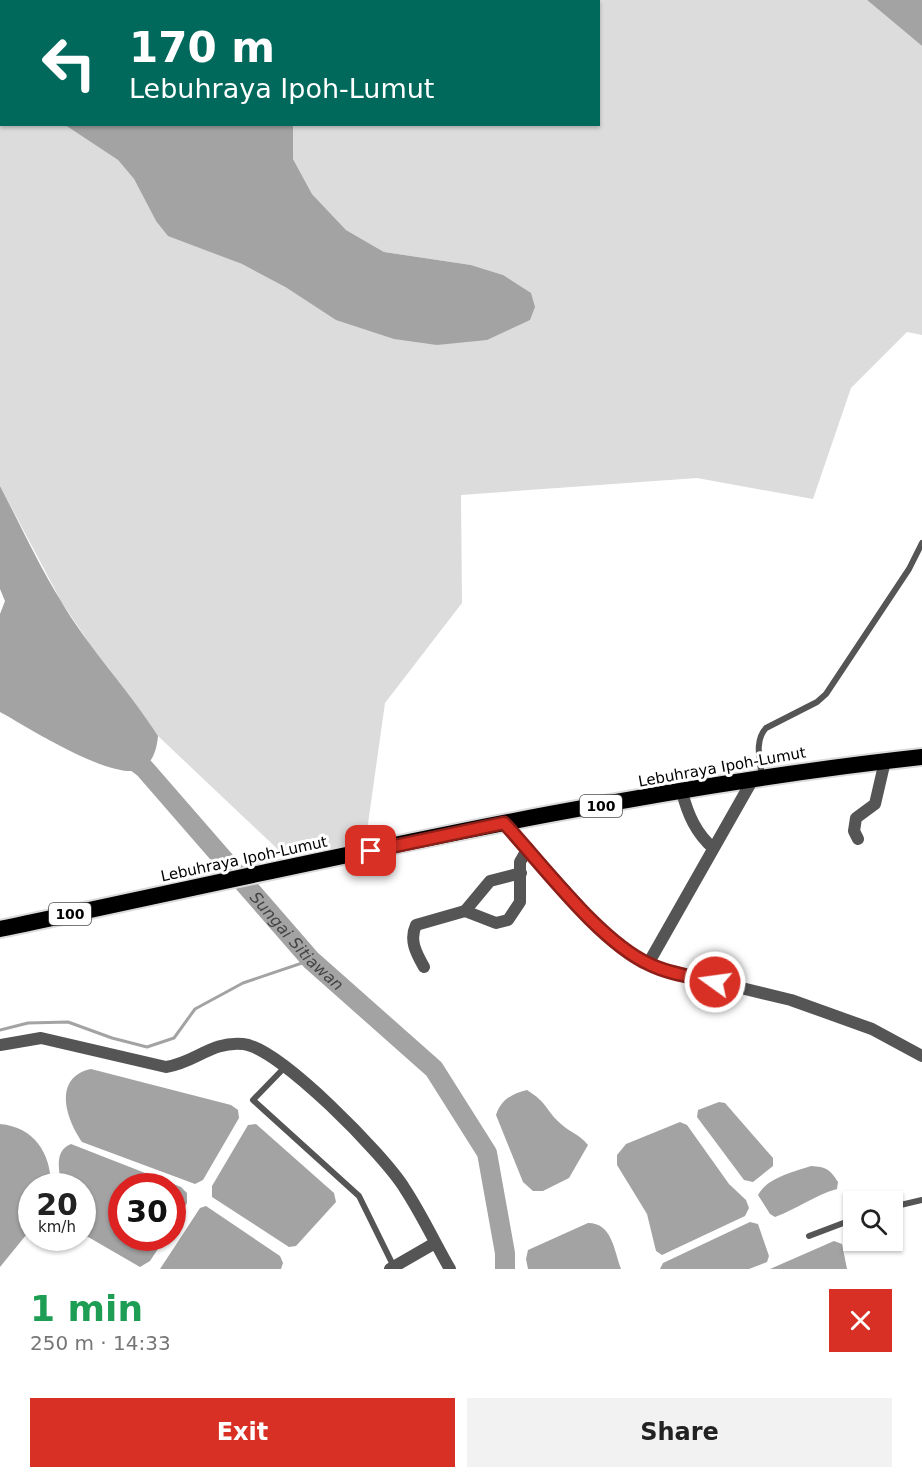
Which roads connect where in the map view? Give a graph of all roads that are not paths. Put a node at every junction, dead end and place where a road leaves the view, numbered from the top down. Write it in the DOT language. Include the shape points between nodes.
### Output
graph roads {
  1 [pos="922,543"];
  2 [pos="922,757"];
  3 [pos="885,761"];
  4 [pos="758,778"];
  5 [pos="682,792"];
  6 [pos="504,823"];
  7 [pos="858,839"];
  8 [pos="713,848"];
  9 [pos="528,849"];
  10 [pos="521,873"];
  11 [pos="465,910"];
  12 [pos="0,928"];
  13 [pos="648,964"];
  14 [pos="424,967"];
  15 [pos="0,1045"];
  16 [pos="922,1056"];
  17 [pos="286,1067"];
  18 [pos="922,1200"];
  19 [pos="903,1204"];
  20 [pos="843,1223"];
  21 [pos="809,1236"];
  22 [pos="434,1240"];
  23 [pos="392,1268"];
  24 [pos="450,1269"];
  1 -- 4 [label="lane" via="826,694 762,733 758,739"];
  2 -- 3 [label="highway, Lebuhraya Ipoh-Lumut / 100"];
  3 -- 4 [label="highway, Lebuhraya Ipoh-Lumut / 100"];
  3 -- 7 [label="street" via="875,804 856,818 854,831"];
  4 -- 5 [label="highway, Lebuhraya Ipoh-Lumut / 100"];
  4 -- 8 [label="street"];
  5 -- 6 [label="highway, Lebuhraya Ipoh-Lumut / 100"];
  5 -- 8 [label="street" via="692,822"];
  6 -- 9 [label="street"];
  6 -- 12 [label="highway, Lebuhraya Ipoh-Lumut / 100"];
  8 -- 13 [label="street"];
  9 -- 10 [label="street" via="520,862"];
  9 -- 13 [label="street" via="600,928"];
  10 -- 11 [label="street" via="490,881"];
  10 -- 11 [label="street" via="519,902 508,920 496,923"];
  11 -- 14 [label="street" via="416,925 414,950"];
  13 -- 16 [label="street" via="790,1000 872,1029"];
  15 -- 17 [label="street" via="41,1038 166,1066 185,1062 217,1044 245,1044 267,1052"];
  17 -- 22 [label="street" via="387,1164"];
  17 -- 23 [label="lane" via="253,1100 359,1196"];
  18 -- 19 [label="lane"];
  20 -- 21 [label="lane"];
  22 -- 23 [label="street"];
  22 -- 24 [label="street"];
}
